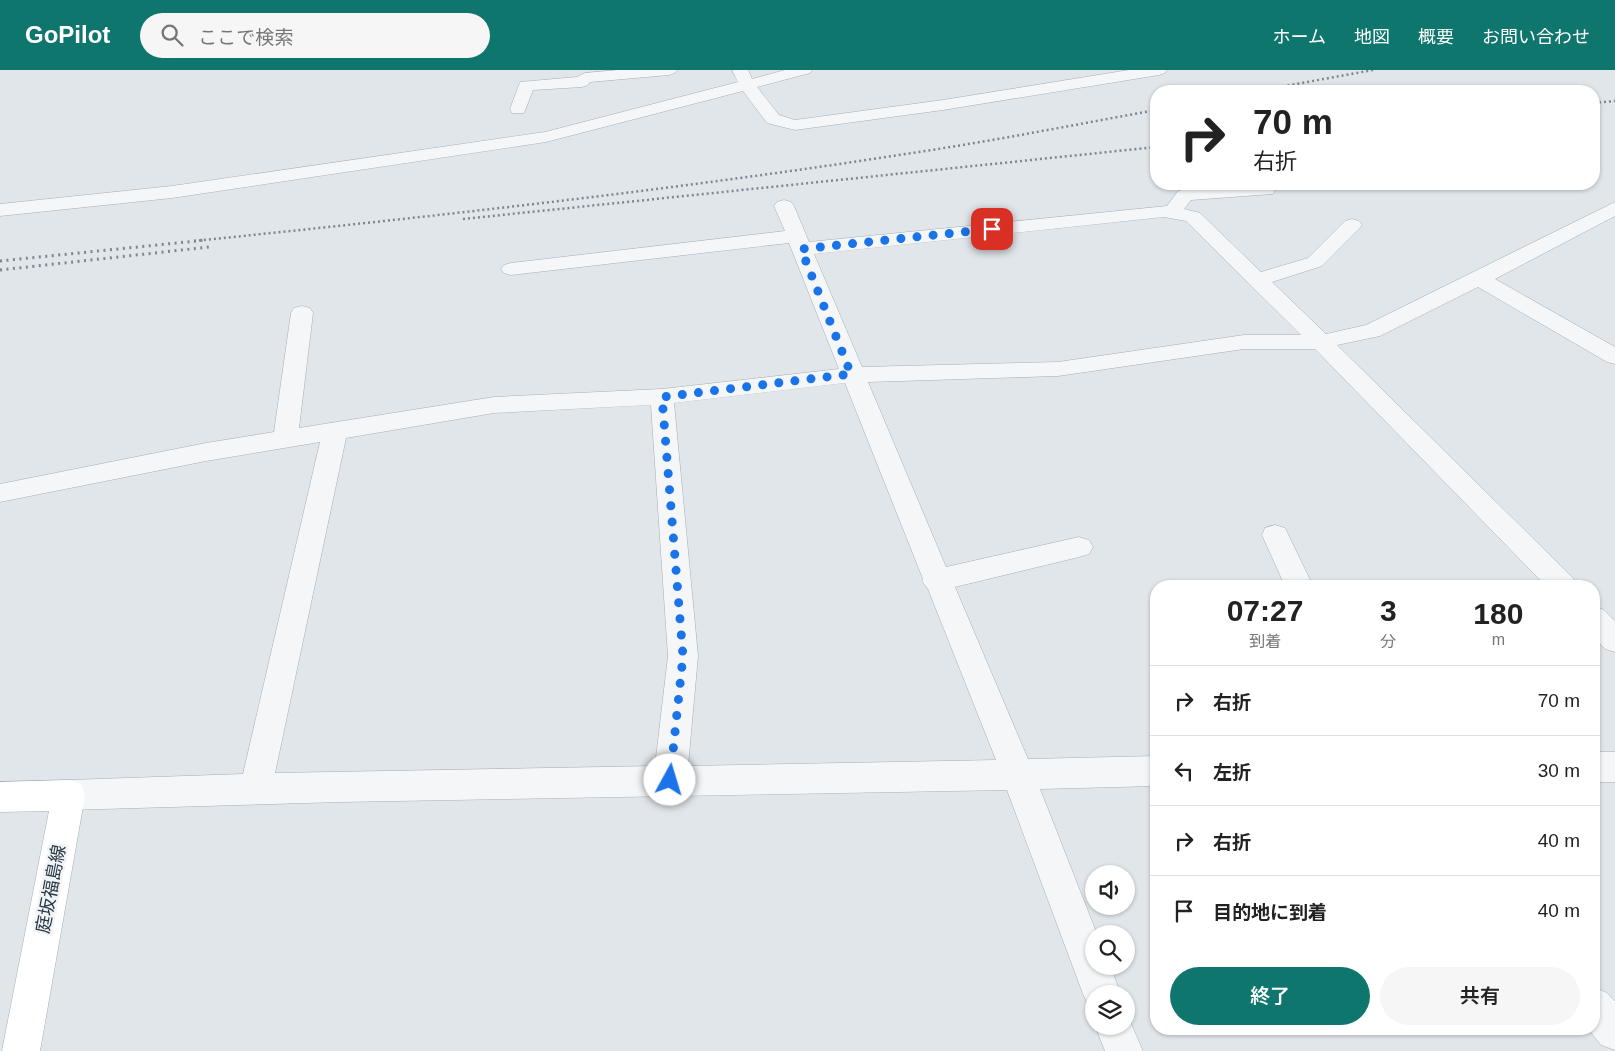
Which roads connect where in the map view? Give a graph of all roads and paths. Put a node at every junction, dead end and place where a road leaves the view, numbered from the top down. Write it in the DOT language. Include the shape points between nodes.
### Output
graph roads {
  1 [pos="669,70"];
  2 [pos="804,70"];
  3 [pos="1159,70"];
  4 [pos="743,77"];
  5 [pos="518,109"];
  6 [pos="1266,190"];
  7 [pos="784,206"];
  8 [pos="0,210"];
  9 [pos="1172,212"];
  10 [pos="1610,214"];
  11 [pos="1352,225"];
  12 [pos="798,242"];
  13 [pos="511,270"];
  14 [pos="1479,279"];
  15 [pos="1258,280"];
  16 [pos="302,314"];
  17 [pos="1321,342"];
  18 [pos="1615,357"];
  19 [pos="851,374"];
  20 [pos="662,397"];
  21 [pos="335,430"];
  22 [pos="285,438"];
  23 [pos="0,493"];
  24 [pos="1275,535"];
  25 [pos="1079,547"];
  26 [pos="1295,580"];
  27 [pos="1556,580"];
  28 [pos="936,581"];
  29 [pos="1600,624"];
  30 [pos="1615,640"];
  31 [pos="1600,767"];
  32 [pos="1615,767"];
  33 [pos="1150,771"];
  34 [pos="1018,775"];
  35 [pos="670,780"];
  36 [pos="256,788"];
  37 [pos="69,795"];
  38 [pos="0,797"];
  39 [pos="1099,985"];
  40 [pos="1600,1013"];
  41 [pos="1615,1031"];
  42 [pos="1118,1035"];
  43 [pos="21,1051"];
  44 [pos="1124,1051"];
  1 -- 5 [label="street" via="585,78 582,82 526,85"];
  2 -- 4 [label="street"];
  3 -- 4 [label="street" via="795,125 773,119"];
  4 -- 8 [label="street" via="546,137 172,192"];
  6 -- 9 [label="street" via="1184,195"];
  7 -- 12 [label="street"];
  9 -- 12 [label="street"];
  9 -- 15 [label="street" via="1193,217"];
  10 -- 14 [label="street"];
  11 -- 15 [label="street" via="1315,262"];
  12 -- 13 [label="street"];
  12 -- 19 [label="street"];
  14 -- 17 [label="street" via="1372,330"];
  14 -- 18 [label="street"];
  15 -- 17 [label="street"];
  16 -- 22 [label="street"];
  17 -- 19 [label="street" via="1244,342 1058,368"];
  17 -- 27 [label="street"];
  19 -- 20 [label="street"];
  19 -- 28 [label="street"];
  20 -- 21 [label="street" via="494,405"];
  20 -- 35 [label="street" via="683,656"];
  21 -- 22 [label="street"];
  21 -- 36 [label="street"];
  22 -- 23 [label="street"];
  24 -- 26 [label="street"];
  25 -- 28 [label="street"];
  28 -- 34 [label="street"];
  29 -- 30 [label="street"];
  31 -- 32 [label="street"];
  33 -- 34 [label="street"];
  34 -- 35 [label="street"];
  34 -- 39 [label="street"];
  35 -- 36 [label="street"];
  36 -- 37 [label="street"];
  37 -- 38 [label="main road"];
  37 -- 43 [label="main road, 庭坂福島線"];
  40 -- 41 [label="street"];
  42 -- 44 [label="street"];
}
